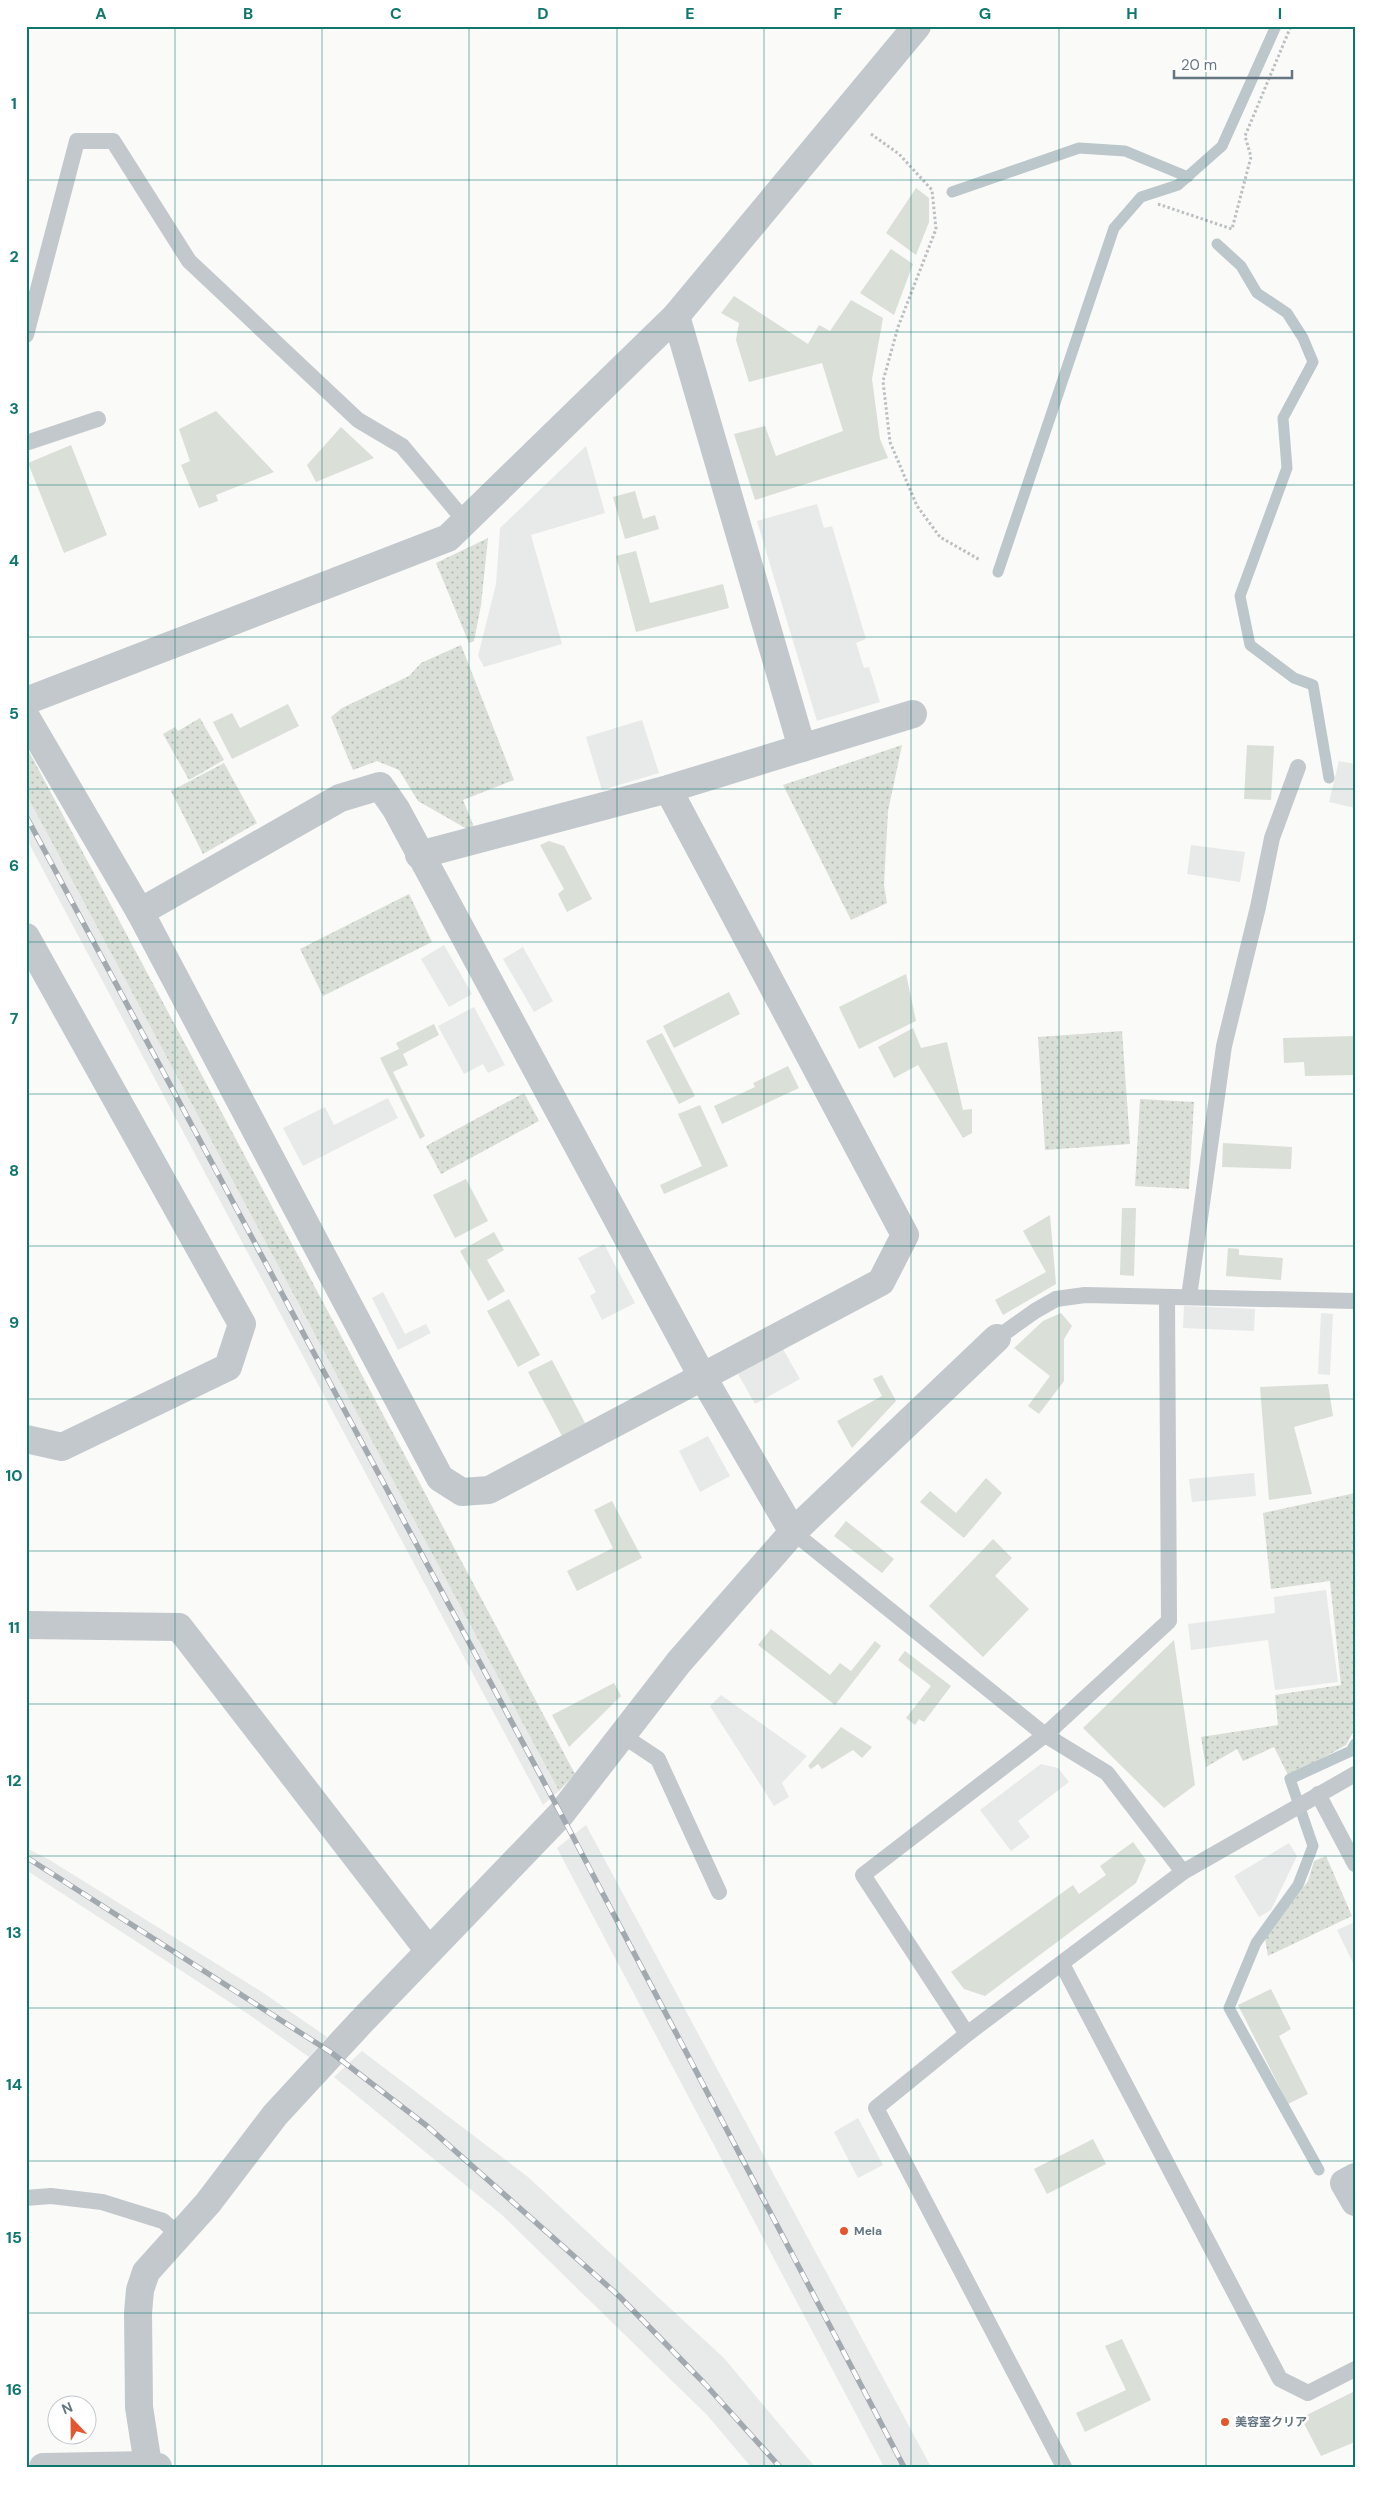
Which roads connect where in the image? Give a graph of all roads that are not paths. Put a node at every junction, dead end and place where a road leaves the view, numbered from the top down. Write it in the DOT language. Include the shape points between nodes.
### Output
graph roads {
  1 [pos="917,26"];
  2 [pos="676,316"];
  3 [pos="26,335"];
  4 [pos="98,419"];
  5 [pos="26,443"];
  6 [pos="465,521"];
  7 [pos="26,701"];
  8 [pos="913,714"];
  9 [pos="26,717"];
  10 [pos="802,748"];
  11 [pos="1298,767"];
  12 [pos="668,789"];
  13 [pos="420,855"];
  14 [pos="140,912"];
  15 [pos="26,938"];
  16 [pos="1189,1297"];
  17 [pos="1167,1298"];
  18 [pos="1355,1301"];
  19 [pos="997,1338"];
  20 [pos="702,1376"];
  21 [pos="26,1439"];
  22 [pos="793,1532"];
  23 [pos="26,1625"];
  24 [pos="622,1735"];
  25 [pos="1045,1735"];
  26 [pos="1355,1774"];
  27 [pos="1312,1798"];
  28 [pos="1355,1864"];
  29 [pos="1183,1872"];
  30 [pos="719,1892"];
  31 [pos="429,1951"];
  32 [pos="1062,1964"];
  33 [pos="967,2034"];
  34 [pos="1355,2177"];
  35 [pos="26,2198"];
  36 [pos="1355,2202"];
  37 [pos="180,2236"];
  38 [pos="1355,2369"];
  39 [pos="153,2466"];
  40 [pos="43,2467"];
  41 [pos="1064,2467"];
  1 -- 2 [label="street"];
  2 -- 6 [label="street"];
  2 -- 10 [label="street"];
  3 -- 6 [label="lane" via="77,141 113,140 188,260 358,420 402,446"];
  4 -- 5 [label="lane"];
  6 -- 7 [label="street" via="448,538"];
  8 -- 10 [label="street"];
  9 -- 14 [label="street"];
  10 -- 12 [label="street"];
  11 -- 16 [label="lane" via="1272,838 1224,1046"];
  12 -- 13 [label="street"];
  12 -- 20 [label="street" via="905,1235 881,1282"];
  13 -- 14 [label="street" via="380,786 340,798"];
  13 -- 20 [label="street"];
  14 -- 20 [label="street" via="440,1478 462,1492 489,1490"];
  15 -- 21 [label="street" via="242,1324 228,1367 62,1447"];
  16 -- 17 [label="lane"];
  16 -- 18 [label="lane"];
  17 -- 19 [label="lane" via="1085,1294 1056,1299"];
  17 -- 25 [label="lane" via="1169,1622"];
  19 -- 22 [label="street"];
  20 -- 22 [label="street"];
  22 -- 24 [label="street" via="679,1662"];
  22 -- 25 [label="lane"];
  23 -- 31 [label="street" via="179,1627"];
  24 -- 30 [label="lane" via="658,1759"];
  24 -- 31 [label="street" via="561,1814"];
  25 -- 29 [label="lane" via="1107,1773"];
  25 -- 33 [label="lane" via="863,1875"];
  26 -- 27 [label="lane"];
  27 -- 28 [label="lane"];
  27 -- 29 [label="lane"];
  29 -- 32 [label="lane"];
  31 -- 37 [label="street" via="275,2115"];
  32 -- 33 [label="lane"];
  32 -- 38 [label="lane" via="1280,2379 1308,2393"];
  33 -- 41 [label="lane" via="876,2108"];
  34 -- 36 [label="street" via="1344,2183"];
  35 -- 37 [label="lane" via="51,2196 102,2202 163,2221"];
  37 -- 39 [label="street" via="146,2272 140,2290 139,2407"];
  39 -- 40 [label="street"];
}
